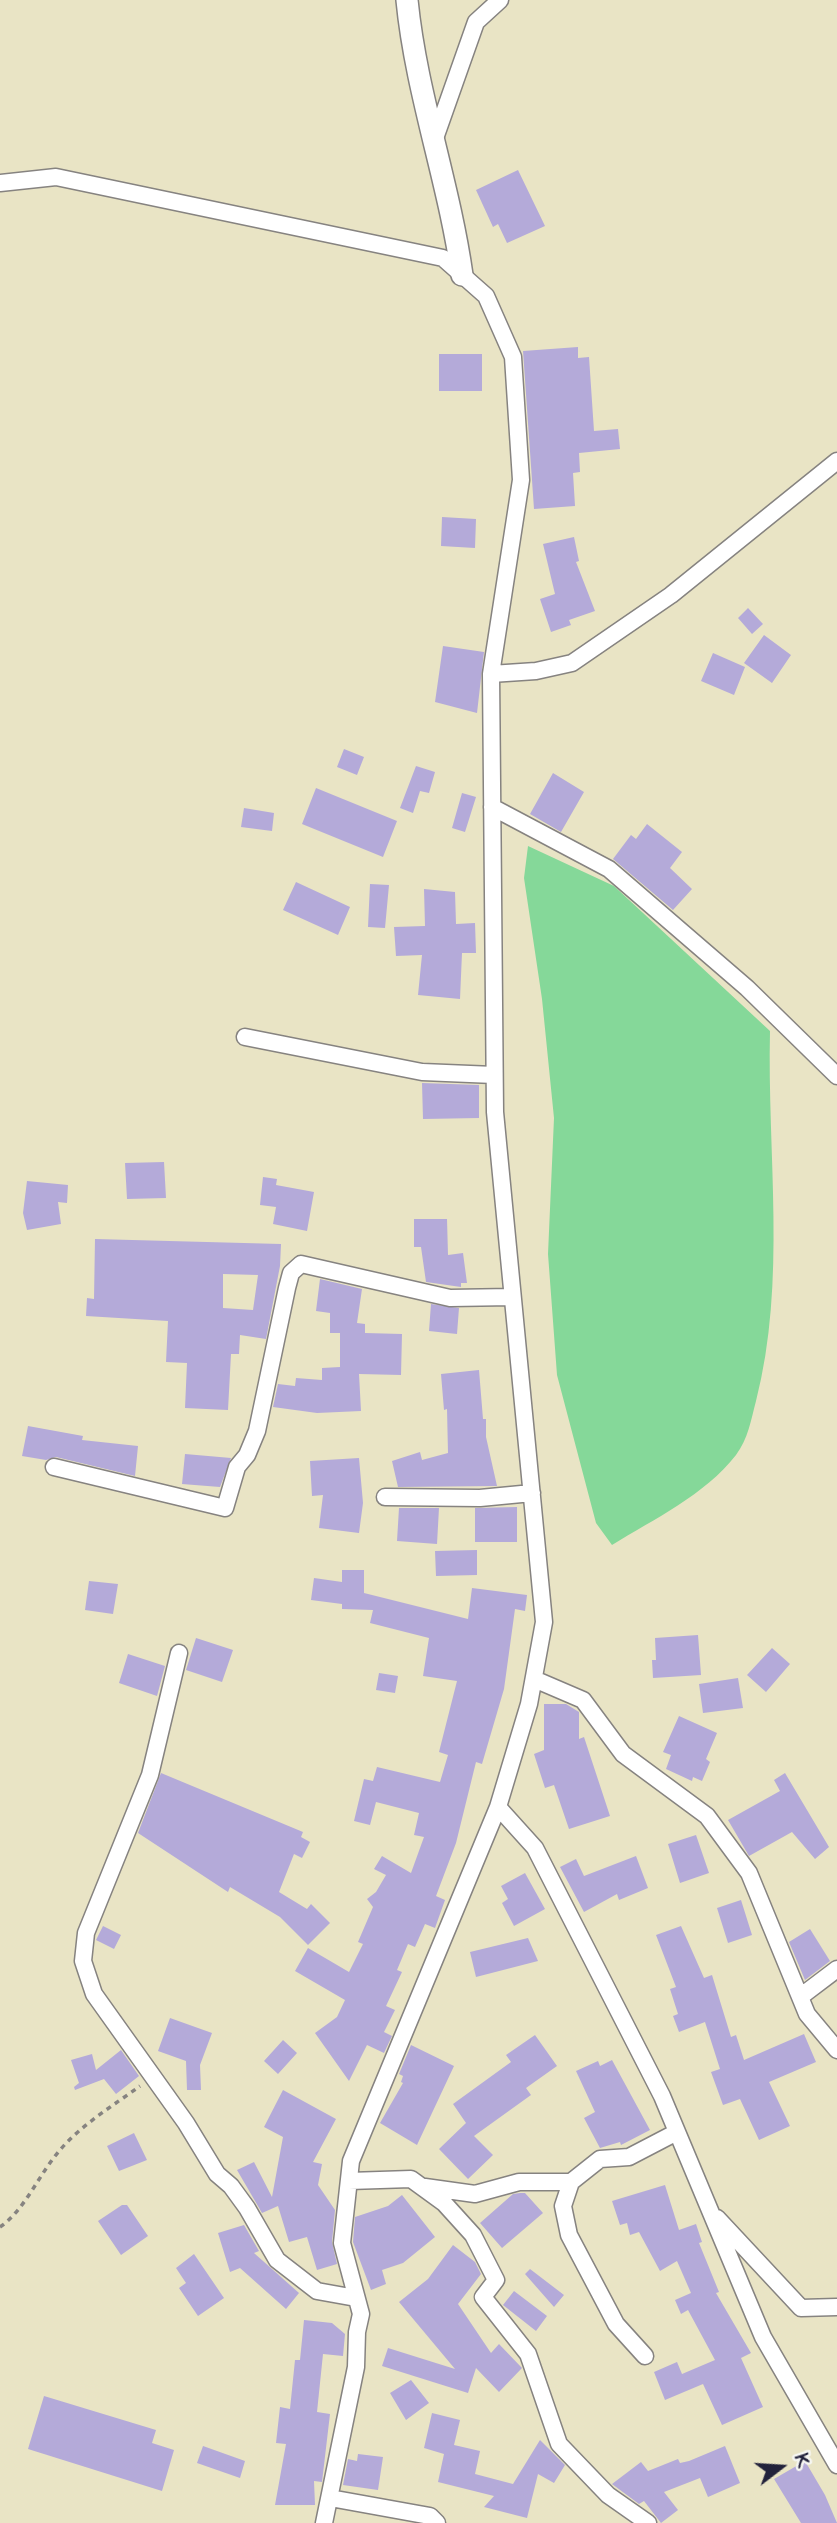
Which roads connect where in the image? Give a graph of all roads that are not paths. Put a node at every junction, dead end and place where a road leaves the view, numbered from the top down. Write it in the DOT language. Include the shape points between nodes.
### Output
graph roads {
  1 [pos="407,0"];
  2 [pos="500,0"];
  3 [pos="434,141"];
  4 [pos="0,183"];
  5 [pos="462,275"];
  6 [pos="837,461"];
  7 [pos="491,674"];
  8 [pos="492,807"];
  9 [pos="245,1037"];
  10 [pos="494,1075"];
  11 [pos="837,1076"];
  12 [pos="512,1297"];
  13 [pos="54,1467"];
  14 [pos="532,1493"];
  15 [pos="385,1497"];
  16 [pos="179,1653"];
  17 [pos="534,1679"];
  18 [pos="498,1807"];
  19 [pos="837,1969"];
  20 [pos="800,1997"];
  21 [pos="837,2050"];
  22 [pos="677,2132"];
  23 [pos="349,2181"];
  24 [pos="571,2182"];
  25 [pos="422,2187"];
  26 [pos="710,2211"];
  27 [pos="356,2298"];
  28 [pos="837,2307"];
  29 [pos="645,2356"];
  30 [pos="837,2465"];
  31 [pos="330,2498"];
  32 [pos="324,2523"];
  33 [pos="437,2523"];
  34 [pos="648,2523"];
  1 -- 3 [label="street" via="411,44"];
  2 -- 3 [label="street" via="477,22"];
  3 -- 5 [label="street"];
  4 -- 5 [label="street" via="56,177 443,258"];
  5 -- 7 [label="street" via="486,296 513,357 521,480"];
  6 -- 7 [label="street" via="671,594 572,663"];
  7 -- 8 [label="street"];
  8 -- 10 [label="street"];
  8 -- 11 [label="street" via="609,869 747,989"];
  9 -- 10 [label="street" via="422,1072"];
  10 -- 12 [label="street"];
  12 -- 13 [label="street" via="450,1298 300,1264 289,1280 257,1431 237,1467 225,1508"];
  12 -- 14 [label="street"];
  14 -- 15 [label="street" via="480,1498"];
  14 -- 17 [label="street" via="544,1622"];
  16 -- 27 [label="street" via="150,1775 86,1933 83,1961 93,1994 217,2174 247,2208 277,2260 317,2291"];
  17 -- 18 [label="street"];
  17 -- 20 [label="street" via="583,1700 623,1754 707,1816 750,1873"];
  18 -- 22 [label="street" via="535,1848 663,2096"];
  18 -- 23 [label="street" via="351,2161"];
  19 -- 20 [label="street"];
  20 -- 21 [label="street" via="807,2014"];
  22 -- 24 [label="street" via="629,2157 600,2159"];
  22 -- 26 [label="street"];
  23 -- 25 [label="street" via="411,2179"];
  23 -- 27 [label="street" via="342,2243"];
  24 -- 25 [label="street" via="519,2182 475,2194"];
  24 -- 29 [label="street" via="563,2206 569,2235 616,2324"];
  25 -- 34 [label="street" via="473,2235 496,2280 483,2297 528,2354 559,2444 608,2496"];
  26 -- 28 [label="street" via="801,2308"];
  26 -- 30 [label="street" via="763,2337"];
  27 -- 31 [label="street" via="361,2314 356,2367"];
  31 -- 32 [label="street"];
  31 -- 33 [label="street" via="430,2516"];
}
